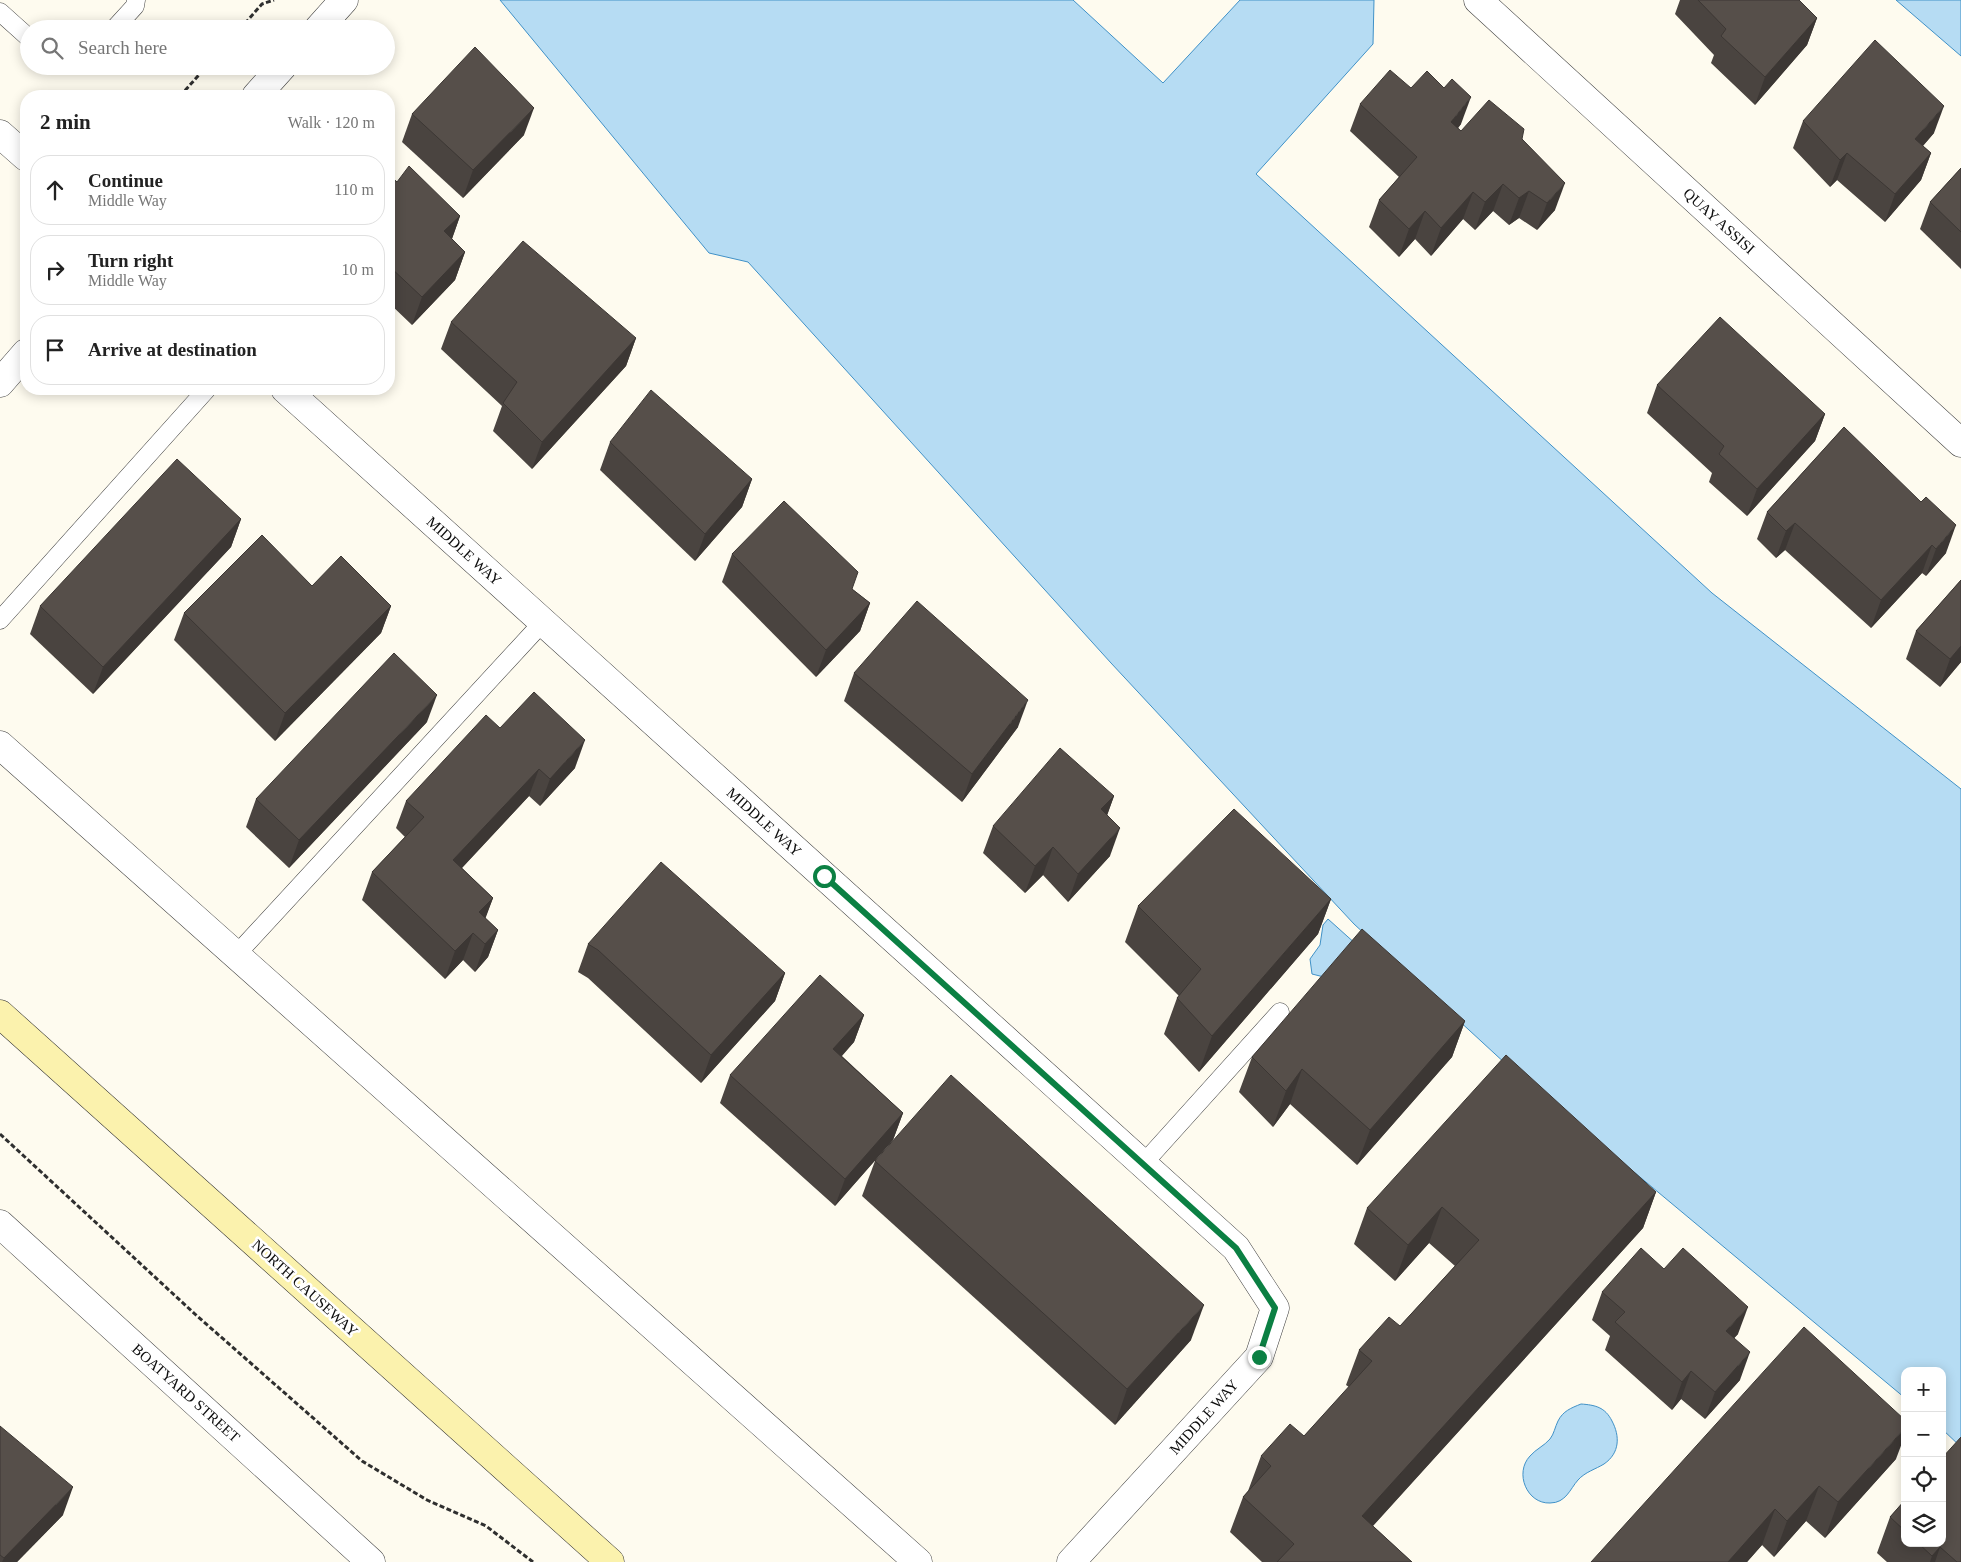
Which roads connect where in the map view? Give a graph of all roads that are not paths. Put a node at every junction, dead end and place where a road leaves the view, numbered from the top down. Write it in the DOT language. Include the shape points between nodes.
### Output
graph roads {
  1 [pos="136,0"];
  2 [pos="344,0"];
  3 [pos="1478,0"];
  4 [pos="0,12"];
  5 [pos="122,20"];
  6 [pos="326,20"];
  7 [pos="20,30"];
  8 [pos="275,75"];
  9 [pos="261,90"];
  10 [pos="0,134"];
  11 [pos="20,152"];
  12 [pos="20,360"];
  13 [pos="0,383"];
  14 [pos="201,395"];
  15 [pos="292,395"];
  16 [pos="1961,443"];
  17 [pos="0,620"];
  18 [pos="544,622"];
  19 [pos="0,745"];
  20 [pos="236,955"];
  21 [pos="1280,1012"];
  22 [pos="0,1014"];
  23 [pos="1143,1164"];
  24 [pos="0,1224"];
  25 [pos="603,1560"];
  26 [pos="371,1562"];
  27 [pos="918,1562"];
  28 [pos="1071,1562"];
  1 -- 5 [label="lane" via="135,6"];
  2 -- 6 [label="street"];
  3 -- 16 [label="street, QUAY ASSISI"];
  4 -- 7 [label="lane"];
  8 -- 9 [label="street"];
  10 -- 11 [label="street"];
  12 -- 13 [label="street"];
  14 -- 17 [label="lane"];
  15 -- 18 [label="street, MIDDLE WAY"];
  18 -- 20 [label="lane"];
  18 -- 23 [label="street, MIDDLE WAY"];
  19 -- 20 [label="street"];
  20 -- 27 [label="street"];
  21 -- 23 [label="lane"];
  22 -- 25 [label="main road, NORTH CAUSEWAY"];
  23 -- 28 [label="street, MIDDLE WAY" via="1236,1248 1275,1308 1259,1357"];
  24 -- 26 [label="street, BOATYARD STREET"];
}
